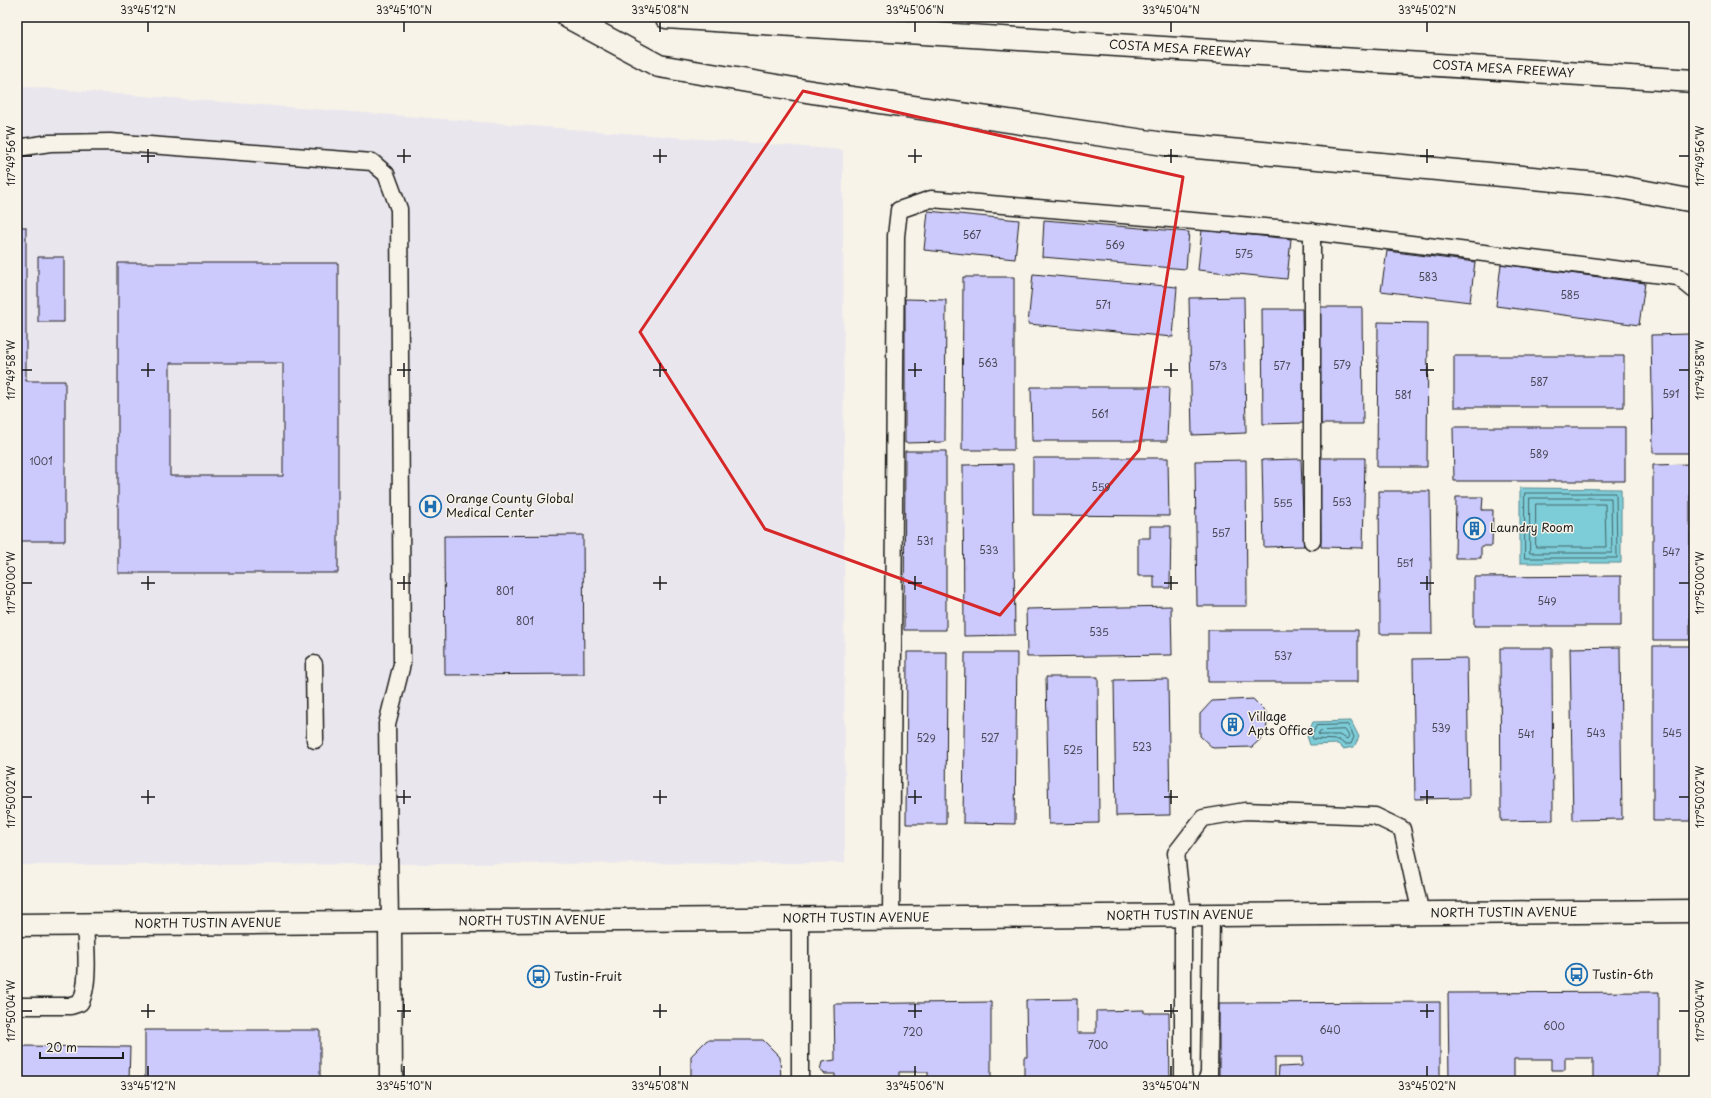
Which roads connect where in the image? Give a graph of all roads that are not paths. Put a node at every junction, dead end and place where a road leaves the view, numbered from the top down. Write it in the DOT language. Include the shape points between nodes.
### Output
graph roads {
  1 [pos="568,17"];
  2 [pos="666,17"];
  3 [pos="1684,80"];
  4 [pos="1694,88"];
  5 [pos="17,148"];
  6 [pos="1694,201"];
  7 [pos="1312,231"];
  8 [pos="1694,290"];
  9 [pos="1312,541"];
  10 [pos="314,664"];
  11 [pos="315,740"];
  12 [pos="1694,911"];
  13 [pos="1421,914"];
  14 [pos="1211,915"];
  15 [pos="1183,916"];
  16 [pos="800,918"];
  17 [pos="891,918"];
  18 [pos="390,922"];
  19 [pos="85,924"];
  20 [pos="17,925"];
  21 [pos="17,1006"];
  22 [pos="390,1081"];
  23 [pos="800,1081"];
  24 [pos="1185,1081"];
  25 [pos="1206,1081"];
  1 -- 6 [label="main road" via="659,66 812,92 1164,144 1609,186"];
  2 -- 3 [label="main road, COSTA MESA FREEWAY"];
  3 -- 4 [label="main road"];
  5 -- 18 [label="lane" via="50,143 110,142 372,162 386,174 399,209 402,664 387,724"];
  7 -- 8 [label="lane" via="1678,277"];
  7 -- 9 [label="lane"];
  7 -- 17 [label="lane" via="931,198 899,210 896,244"];
  10 -- 11 [label="lane"];
  12 -- 13 [label="main road, NORTH TUSTIN AVENUE"];
  13 -- 14 [label="main road, NORTH TUSTIN AVENUE"];
  13 -- 15 [label="lane" via="1402,829 1375,816 1245,810 1203,818 1176,853"];
  14 -- 15 [label="main road, NORTH TUSTIN AVENUE"];
  14 -- 25 [label="lane" via="1209,1074"];
  15 -- 17 [label="main road, NORTH TUSTIN AVENUE"];
  15 -- 24 [label="lane" via="1182,1076"];
  16 -- 17 [label="main road, NORTH TUSTIN AVENUE"];
  16 -- 18 [label="main road, NORTH TUSTIN AVENUE"];
  16 -- 23 [label="lane"];
  18 -- 19 [label="main road, NORTH TUSTIN AVENUE"];
  18 -- 22 [label="main road"];
  19 -- 20 [label="main road, NORTH TUSTIN AVENUE"];
  19 -- 21 [label="lane" via="86,982 80,1003 71,1006"];
}
